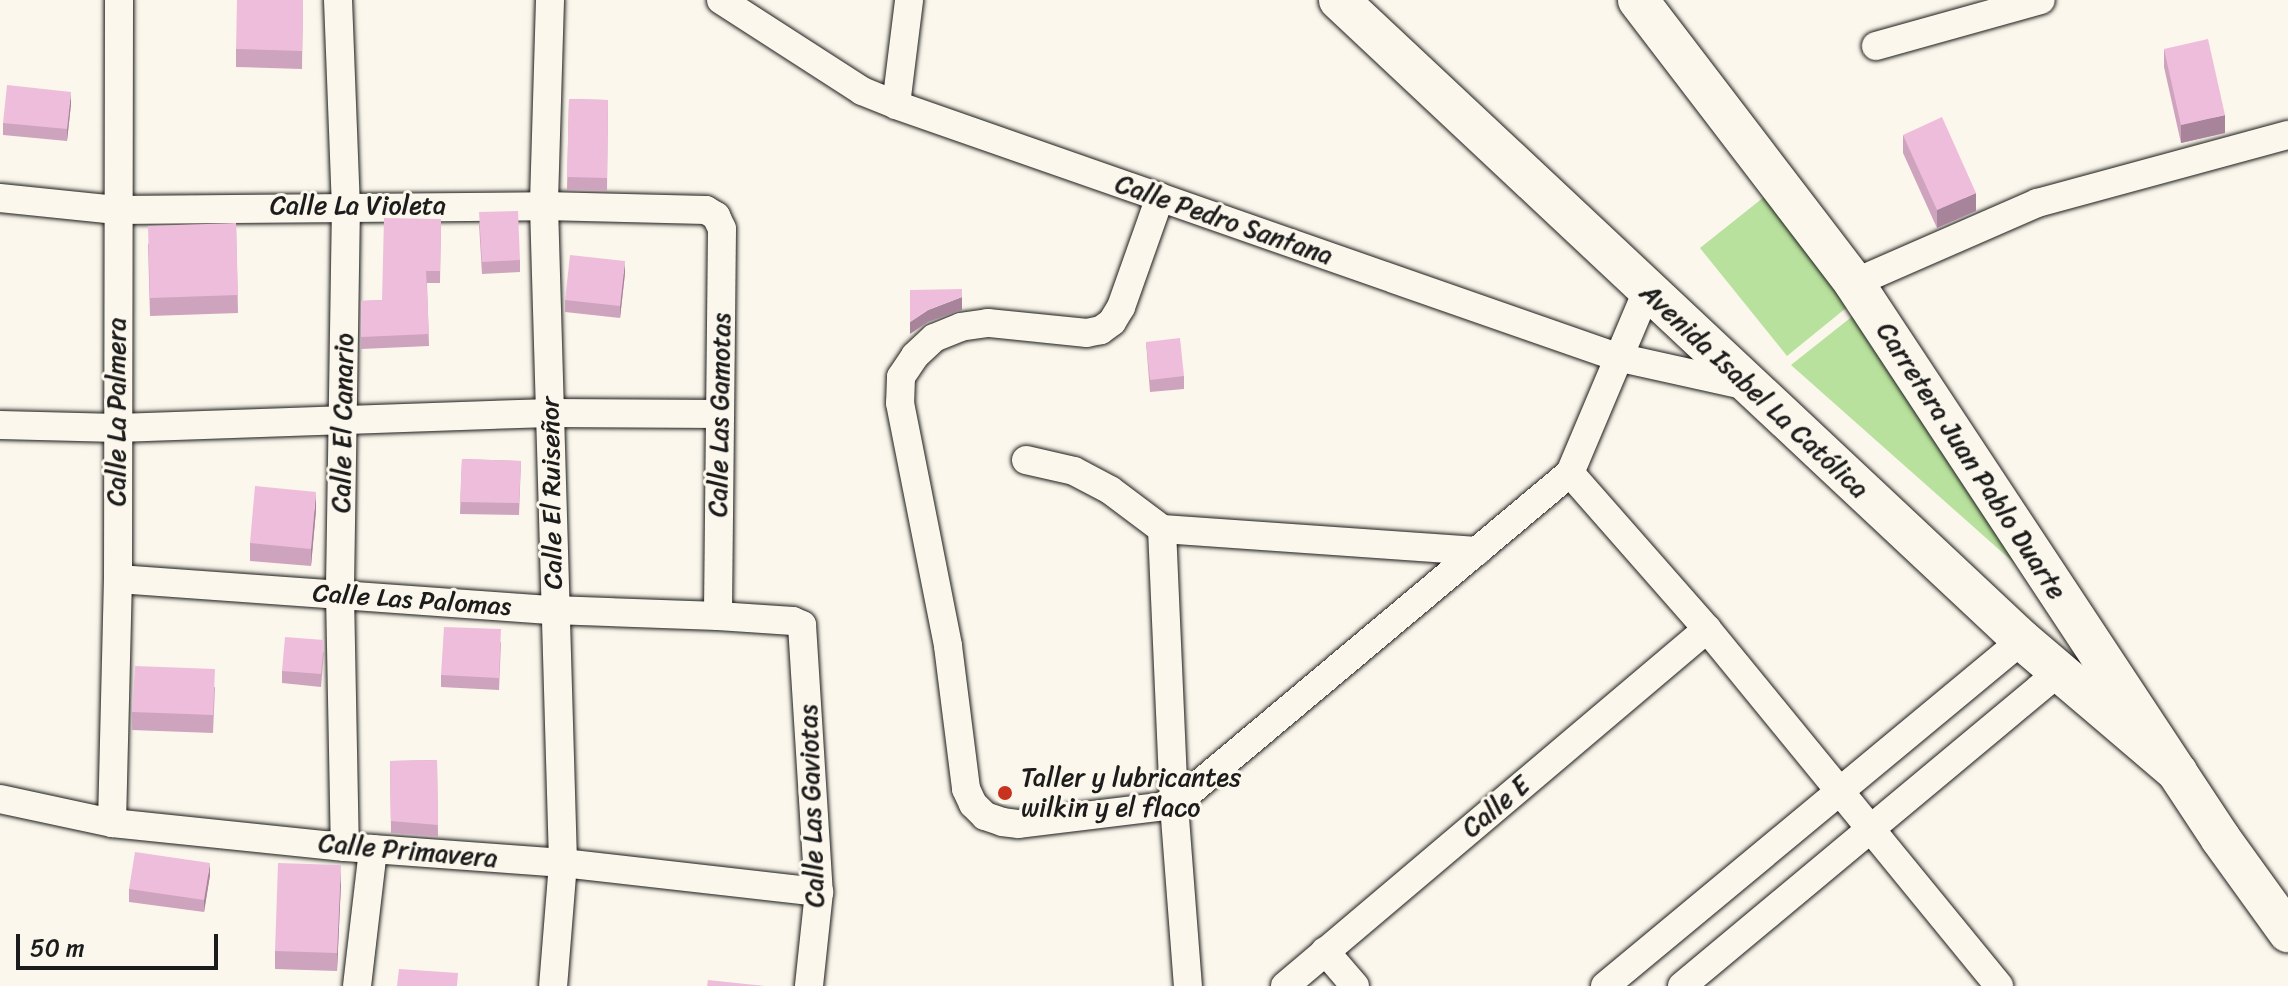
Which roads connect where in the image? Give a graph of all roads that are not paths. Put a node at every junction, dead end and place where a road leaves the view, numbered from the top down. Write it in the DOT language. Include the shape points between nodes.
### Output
graph roads {
  1 [pos="119,0"];
  2 [pos="338,0"];
  3 [pos="550,0"];
  4 [pos="721,0"];
  5 [pos="909,0"];
  6 [pos="1339,0"];
  7 [pos="1638,0"];
  8 [pos="2025,2"];
  9 [pos="1876,46"];
  10 [pos="896,105"];
  11 [pos="2288,135"];
  12 [pos="1160,197"];
  13 [pos="0,198"];
  14 [pos="346,205"];
  15 [pos="544,206"];
  16 [pos="116,210"];
  17 [pos="716,216"];
  18 [pos="1854,283"];
  19 [pos="1647,291"];
  20 [pos="1617,357"];
  21 [pos="1750,386"];
  22 [pos="551,413"];
  23 [pos="720,414"];
  24 [pos="344,419"];
  25 [pos="0,425"];
  26 [pos="118,428"];
  27 [pos="1026,460"];
  28 [pos="1570,473"];
  29 [pos="1162,529"];
  30 [pos="1477,551"];
  31 [pos="118,579"];
  32 [pos="340,594"];
  33 [pos="553,610"];
  34 [pos="718,616"];
  35 [pos="802,625"];
  36 [pos="1707,629"];
  37 [pos="2022,640"];
  38 [pos="2058,673"];
  39 [pos="2177,772"];
  40 [pos="1840,791"];
  41 [pos="0,799"];
  42 [pos="1174,805"];
  43 [pos="112,823"];
  44 [pos="1871,829"];
  45 [pos="359,848"];
  46 [pos="563,863"];
  47 [pos="819,892"];
  48 [pos="2288,932"];
  49 [pos="1325,951"];
  50 [pos="357,986"];
  51 [pos="553,986"];
  52 [pos="809,986"];
  53 [pos="1188,986"];
  54 [pos="1285,986"];
  55 [pos="1355,986"];
  56 [pos="1605,986"];
  57 [pos="1682,986"];
  58 [pos="1999,986"];
  1 -- 16 [label="street, Calle La Palmera"];
  2 -- 14 [label="street, Calle El Canario"];
  3 -- 15 [label="street, Calle El Ruiseñor"];
  4 -- 10 [label="street, Calle Pedro Santana" via="862,91"];
  5 -- 10 [label="street"];
  6 -- 19 [label="street, Avenida Isabel La Católica"];
  7 -- 18 [label="street, Carretera Juan Pablo Duarte"];
  8 -- 9 [label="street"];
  10 -- 12 [label="street, Calle Pedro Santana"];
  11 -- 18 [label="street" via="2037,203"];
  12 -- 20 [label="street, Calle Pedro Santana"];
  12 -- 42 [label="street" via="1112,322 1087,333 988,323 961,327 934,338 915,356 901,377 900,403 948,646 966,789 973,804 985,816 1019,824"];
  13 -- 16 [label="street, Calle La Violeta"];
  14 -- 15 [label="street, Calle La Violeta"];
  14 -- 16 [label="street, Calle La Violeta"];
  14 -- 24 [label="street, Calle El Canario"];
  15 -- 17 [label="street, Calle La Violeta" via="706,210"];
  15 -- 22 [label="street, Calle El Ruiseñor"];
  16 -- 26 [label="street, Calle La Palmera"];
  17 -- 23 [label="street, Calle Las Gamotas" via="722,229"];
  18 -- 39 [label="street, Carretera Juan Pablo Duarte"];
  19 -- 20 [label="street"];
  19 -- 21 [label="street, Avenida Isabel La Católica"];
  20 -- 21 [label="street, Calle Pedro Santana"];
  20 -- 28 [label="street"];
  21 -- 37 [label="street, Avenida Isabel La Católica"];
  22 -- 23 [label="street"];
  22 -- 24 [label="street"];
  22 -- 33 [label="street, Calle El Ruiseñor"];
  23 -- 34 [label="street, Calle Las Gamotas"];
  24 -- 26 [label="street"];
  24 -- 32 [label="street, Calle El Canario"];
  25 -- 26 [label="street"];
  26 -- 31 [label="street, Calle La Palmera"];
  27 -- 29 [label="street" via="1074,471"];
  28 -- 30 [label="street"];
  28 -- 36 [label="street"];
  29 -- 30 [label="street"];
  29 -- 42 [label="street"];
  30 -- 42 [label="street"];
  31 -- 32 [label="street, Calle Las Palomas"];
  31 -- 43 [label="street, Calle La Palmera"];
  32 -- 33 [label="street, Calle Las Palomas"];
  32 -- 45 [label="street, Calle El Canario"];
  33 -- 34 [label="street, Calle Las Palomas"];
  33 -- 46 [label="street, Calle El Ruiseñor"];
  34 -- 35 [label="street, Calle Las Palomas"];
  35 -- 47 [label="street, Calle Las Gaviotas"];
  36 -- 40 [label="street"];
  36 -- 49 [label="street, Calle E"];
  37 -- 38 [label="street, Avenida Isabel La Católica"];
  37 -- 40 [label="street"];
  38 -- 39 [label="street, Avenida Isabel La Católica"];
  38 -- 44 [label="street"];
  39 -- 48 [label="street, Carretera Juan Pablo Duarte"];
  40 -- 44 [label="street"];
  40 -- 56 [label="street"];
  41 -- 43 [label="street, Calle Primavera"];
  42 -- 53 [label="street"];
  43 -- 45 [label="street, Calle Primavera"];
  44 -- 57 [label="street"];
  44 -- 58 [label="street"];
  45 -- 46 [label="street, Calle Primavera"];
  45 -- 50 [label="street, Calle El Canario"];
  46 -- 47 [label="street, Calle Primavera"];
  46 -- 51 [label="street, Calle El Ruiseñor"];
  47 -- 52 [label="street, Calle Las Gaviotas"];
  49 -- 54 [label="street, Calle E"];
  49 -- 55 [label="street"];
}
